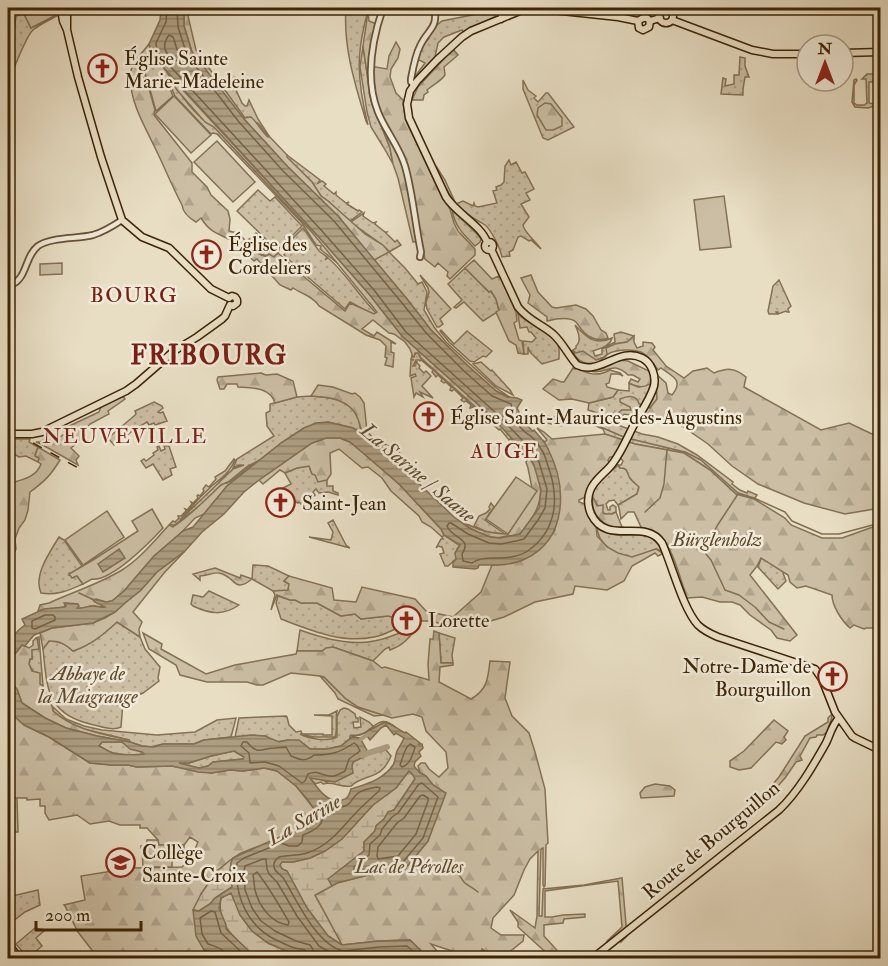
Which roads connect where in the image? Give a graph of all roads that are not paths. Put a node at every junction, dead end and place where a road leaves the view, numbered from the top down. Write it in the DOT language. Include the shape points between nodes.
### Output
graph roads {
  1 [pos="383,8"];
  2 [pos="434,8"];
  3 [pos="501,8"];
  4 [pos="524,8"];
  5 [pos="534,8"];
  6 [pos="673,9"];
  7 [pos="63,12"];
  8 [pos="660,18"];
  9 [pos="501,20"];
  10 [pos="672,20"];
  11 [pos="880,52"];
  12 [pos="855,53"];
  13 [pos="795,54"];
  14 [pos="414,86"];
  15 [pos="122,220"];
  16 [pos="420,256"];
  17 [pos="13,284"];
  18 [pos="8,434"];
  19 [pos="839,718"];
  20 [pos="880,750"];
  21 [pos="8,944"];
  22 [pos="19,958"];
  23 [pos="593,958"];
  1 -- 16 [label="street" via="370,80 378,113 404,165"];
  2 -- 14 [label="street" via="435,24 417,52 411,79"];
  3 -- 9 [label="main road"];
  4 -- 9 [label="main road"];
  5 -- 8 [label="main road" via="638,21"];
  6 -- 8 [label="main road" via="664,10"];
  6 -- 10 [label="main road"];
  7 -- 15 [label="main road" via="78,77"];
  8 -- 10 [label="main road" via="664,22"];
  9 -- 14 [label="main road" via="462,37"];
  10 -- 13 [label="main road" via="752,50"];
  11 -- 12 [label="main road"];
  14 -- 19 [label="main road" via="408,99 409,118 442,188 453,207 483,232 486,248 491,249 520,309 560,341 582,368 630,354 647,361 652,370 651,393 617,457 590,492 588,502 594,518 606,528 647,531 659,538 697,624 705,631 813,668"];
  15 -- 17 [label="street" via="93,235 39,245"];
  15 -- 18 [label="main road" via="143,238 169,248 220,293 229,302 225,316 126,391 42,432"];
  19 -- 20 [label="main road" via="855,738"];
  19 -- 23 [label="main road, Route de Bourguillon" via="788,802"];
  21 -- 22 [label="main road"];
}
